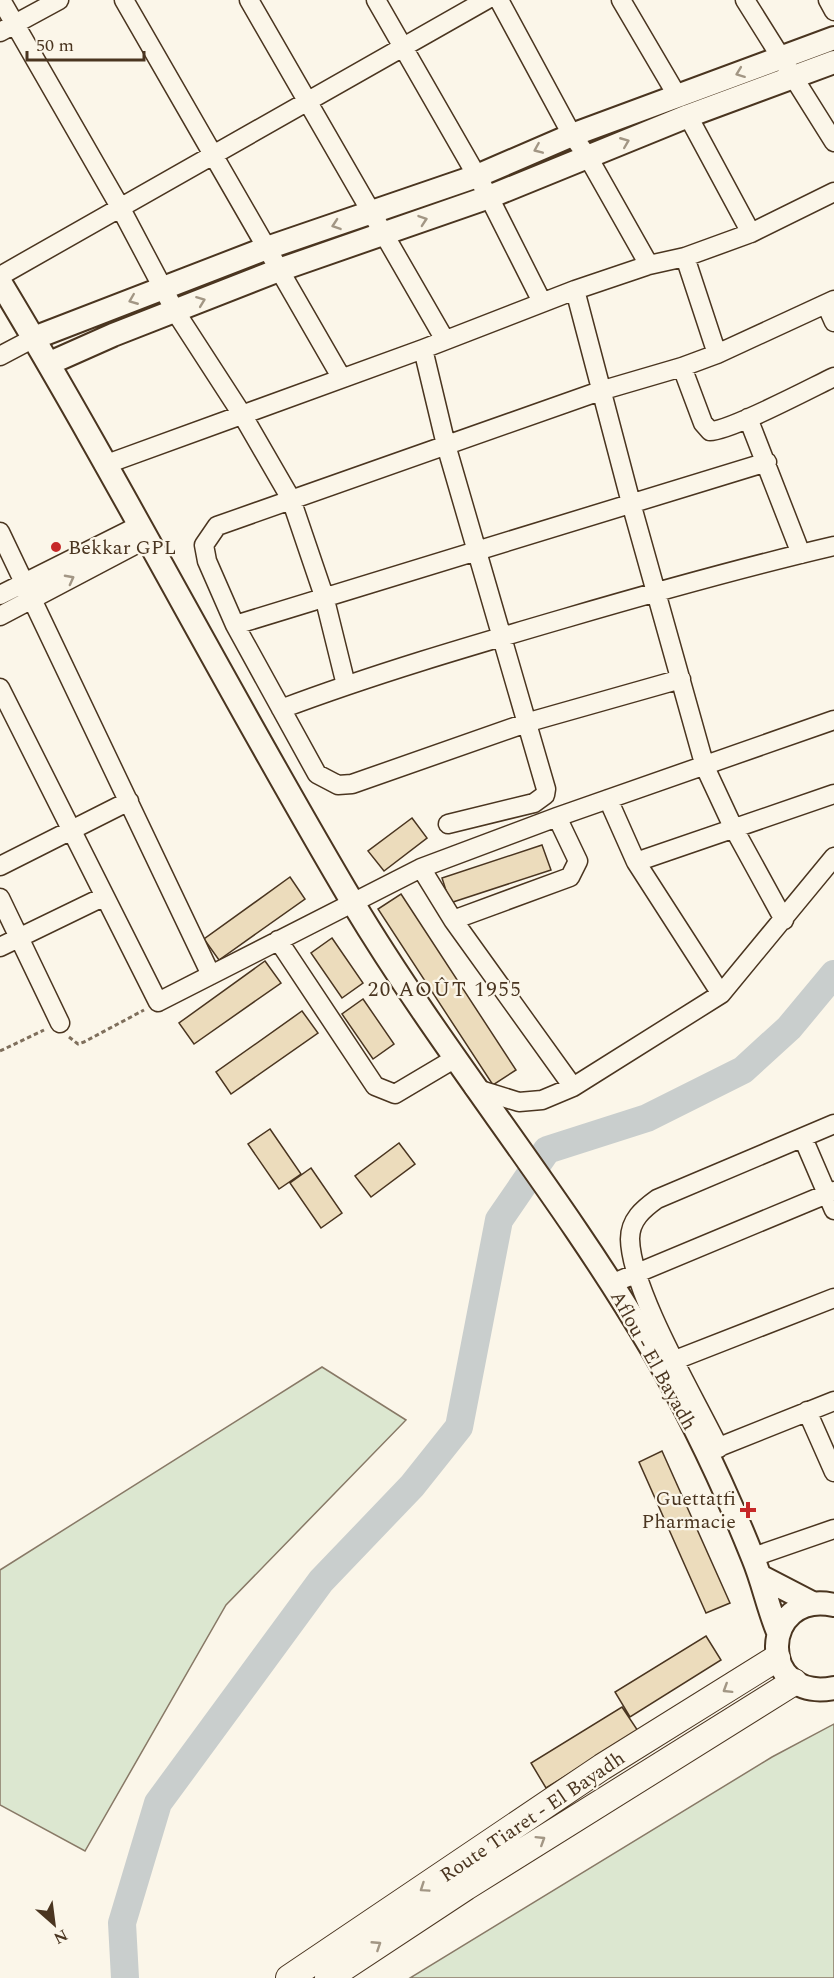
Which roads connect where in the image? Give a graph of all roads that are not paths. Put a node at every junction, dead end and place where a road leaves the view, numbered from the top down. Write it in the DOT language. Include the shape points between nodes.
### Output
graph roads {
  1 [pos="1,0"];
  2 [pos="59,0"];
  3 [pos="124,0"];
  4 [pos="249,0"];
  5 [pos="375,0"];
  6 [pos="486,0"];
  7 [pos="499,0"];
  8 [pos="621,0"];
  9 [pos="745,0"];
  10 [pos="828,0"];
  11 [pos="834,11"];
  12 [pos="8,28"];
  13 [pos="834,38"];
  14 [pos="404,47"];
  15 [pos="779,57"];
  16 [pos="834,62"];
  17 [pos="794,77"];
  18 [pos="308,101"];
  19 [pos="682,106"];
  20 [pos="572,135"];
  21 [pos="834,142"];
  22 [pos="213,155"];
  23 [pos="588,157"];
  24 [pos="477,176"];
  25 [pos="834,192"];
  26 [pos="489,197"];
  27 [pos="120,207"];
  28 [pos="371,213"];
  29 [pos="751,233"];
  30 [pos="383,234"];
  31 [pos="267,248"];
  32 [pos="685,257"];
  33 [pos="649,265"];
  34 [pos="279,270"];
  35 [pos="0,276"];
  36 [pos="0,282"];
  37 [pos="164,287"];
  38 [pos="575,290"];
  39 [pos="542,302"];
  40 [pos="830,302"];
  41 [pos="175,311"];
  42 [pos="834,322"];
  43 [pos="34,338"];
  44 [pos="445,340"];
  45 [pos="423,349"];
  46 [pos="717,354"];
  47 [pos="0,356"];
  48 [pos="50,363"];
  49 [pos="682,367"];
  50 [pos="341,377"];
  51 [pos="834,377"];
  52 [pos="600,391"];
  53 [pos="243,416"];
  54 [pos="748,418"];
  55 [pos="446,445"];
  56 [pos="767,462"];
  57 [pos="104,465"];
  58 [pos="291,498"];
  59 [pos="630,503"];
  60 [pos="0,532"];
  61 [pos="142,533"];
  62 [pos="834,546"];
  63 [pos="477,552"];
  64 [pos="801,554"];
  65 [pos="24,582"];
  66 [pos="656,592"];
  67 [pos="0,595"];
  68 [pos="324,596"];
  69 [pos="31,600"];
  70 [pos="0,616"];
  71 [pos="235,625"];
  72 [pos="501,637"];
  73 [pos="681,679"];
  74 [pos="346,685"];
  75 [pos="0,688"];
  76 [pos="281,709"];
  77 [pos="529,722"];
  78 [pos="832,726"];
  79 [pos="705,767"];
  80 [pos="834,794"];
  81 [pos="608,799"];
  82 [pos="129,801"];
  83 [pos="557,817"];
  84 [pos="448,824"];
  85 [pos="733,827"];
  86 [pos="72,831"];
  87 [pos="834,857"];
  88 [pos="636,862"];
  89 [pos="0,866"];
  90 [pos="421,868"];
  91 [pos="103,897"];
  92 [pos="0,898"];
  93 [pos="352,902"];
  94 [pos="453,920"];
  95 [pos="784,920"];
  96 [pos="20,938"];
  97 [pos="278,940"];
  98 [pos="0,947"];
  99 [pos="211,975"];
  100 [pos="721,994"];
  101 [pos="60,1023"];
  102 [pos="454,1059"];
  103 [pos="573,1086"];
  104 [pos="474,1088"];
  105 [pos="834,1124"];
  106 [pos="803,1138"];
  107 [pos="832,1199"];
  108 [pos="637,1273"];
  109 [pos="611,1284"];
  110 [pos="834,1298"];
  111 [pos="668,1363"];
  112 [pos="834,1401"];
  113 [pos="807,1411"];
  114 [pos="712,1450"];
  115 [pos="834,1472"];
  116 [pos="834,1529"];
  117 [pos="756,1567"];
  118 [pos="824,1604"];
  119 [pos="778,1632"];
  120 [pos="777,1658"];
  121 [pos="794,1682"];
  122 [pos="834,1688"];
  123 [pos="335,1970"];
  124 [pos="290,1978"];
  1 -- 12 [label="street"];
  2 -- 12 [label="street"];
  3 -- 22 [label="street"];
  4 -- 18 [label="street"];
  5 -- 14 [label="street"];
  6 -- 14 [label="street"];
  7 -- 20 [label="street"];
  8 -- 19 [label="street"];
  9 -- 15 [label="street"];
  10 -- 11 [label="street"];
  12 -- 27 [label="street"];
  13 -- 15 [label="main road"];
  14 -- 18 [label="street"];
  14 -- 24 [label="street"];
  15 -- 17 [label="street"];
  15 -- 19 [label="main road, one-way"];
  16 -- 17 [label="main road"];
  17 -- 19 [label="main road"];
  17 -- 21 [label="street"];
  18 -- 22 [label="street"];
  18 -- 28 [label="street"];
  19 -- 20 [label="main road"];
  23 -- 19 [label="main road, one-way"];
  19 -- 29 [label="street"];
  20 -- 23 [label="street"];
  20 -- 24 [label="main road, one-way"];
  22 -- 27 [label="street"];
  22 -- 31 [label="street"];
  23 -- 26 [label="main road"];
  23 -- 33 [label="street"];
  24 -- 26 [label="street"];
  24 -- 28 [label="main road"];
  25 -- 29 [label="street"];
  30 -- 26 [label="main road, one-way"];
  26 -- 39 [label="street"];
  27 -- 35 [label="street"];
  27 -- 37 [label="street"];
  28 -- 30 [label="street"];
  28 -- 31 [label="main road, one-way"];
  29 -- 32 [label="street"];
  30 -- 34 [label="main road"];
  30 -- 44 [label="street"];
  31 -- 34 [label="street"];
  31 -- 37 [label="main road"];
  32 -- 33 [label="street"];
  32 -- 46 [label="street"];
  33 -- 38 [label="street"];
  41 -- 34 [label="main road, one-way"];
  34 -- 50 [label="street"];
  36 -- 43 [label="main road, Aflou - El Bayadh"];
  37 -- 41 [label="street"];
  37 -- 43 [label="main road, one-way"];
  38 -- 39 [label="street"];
  38 -- 52 [label="street"];
  39 -- 44 [label="street"];
  40 -- 42 [label="street"];
  40 -- 46 [label="street"];
  41 -- 48 [label="main road"];
  41 -- 53 [label="street"];
  43 -- 47 [label="street"];
  43 -- 48 [label="main road, Aflou - El Bayadh"];
  44 -- 45 [label="street"];
  45 -- 50 [label="street"];
  45 -- 55 [label="street"];
  46 -- 49 [label="street"];
  48 -- 57 [label="main road, Aflou - El Bayadh"];
  49 -- 52 [label="street"];
  49 -- 54 [label="street" via="707,429 718,430"];
  50 -- 53 [label="street"];
  51 -- 54 [label="street"];
  52 -- 55 [label="street"];
  52 -- 59 [label="street"];
  53 -- 57 [label="street"];
  53 -- 58 [label="street"];
  54 -- 56 [label="street"];
  55 -- 58 [label="street"];
  55 -- 63 [label="street"];
  56 -- 59 [label="street"];
  56 -- 64 [label="street"];
  57 -- 61 [label="main road, Aflou - El Bayadh"];
  58 -- 68 [label="street"];
  58 -- 71 [label="street" via="217,526 204,545"];
  59 -- 63 [label="street"];
  59 -- 66 [label="street"];
  60 -- 65 [label="street"];
  61 -- 65 [label="street"];
  69 -- 61 [label="street, one-way"];
  61 -- 93 [label="main road, Aflou - El Bayadh"];
  62 -- 64 [label="street"];
  63 -- 68 [label="street"];
  63 -- 72 [label="street"];
  64 -- 66 [label="street"];
  65 -- 67 [label="street"];
  65 -- 69 [label="street"];
  66 -- 72 [label="street"];
  66 -- 73 [label="street"];
  68 -- 71 [label="street"];
  68 -- 74 [label="street"];
  69 -- 70 [label="street"];
  69 -- 82 [label="street"];
  71 -- 76 [label="street"];
  72 -- 74 [label="street"];
  72 -- 77 [label="street"];
  73 -- 77 [label="street"];
  73 -- 79 [label="street"];
  74 -- 76 [label="street"];
  75 -- 86 [label="street"];
  76 -- 77 [label="street" via="317,774 338,785 352,784"];
  77 -- 84 [label="street" via="546,783 545,795 534,803"];
  78 -- 79 [label="street"];
  79 -- 81 [label="street"];
  79 -- 85 [label="street"];
  80 -- 85 [label="street"];
  81 -- 83 [label="street"];
  81 -- 88 [label="street"];
  82 -- 86 [label="street"];
  82 -- 99 [label="street"];
  83 -- 90 [label="street"];
  83 -- 94 [label="street" via="578,861 570,877"];
  85 -- 88 [label="street"];
  85 -- 95 [label="street"];
  86 -- 89 [label="street"];
  86 -- 91 [label="street"];
  87 -- 95 [label="street"];
  88 -- 100 [label="street"];
  90 -- 93 [label="street"];
  90 -- 94 [label="street"];
  91 -- 96 [label="street"];
  91 -- 99 [label="street" via="158,1002"];
  92 -- 96 [label="street"];
  93 -- 97 [label="street"];
  93 -- 102 [label="main road, Aflou - El Bayadh"];
  94 -- 103 [label="street"];
  95 -- 100 [label="street"];
  96 -- 98 [label="street"];
  96 -- 101 [label="street"];
  97 -- 99 [label="street"];
  97 -- 102 [label="street" via="375,1086 395,1094"];
  100 -- 103 [label="street"];
  102 -- 104 [label="main road, Aflou - El Bayadh"];
  103 -- 104 [label="street" via="542,1100 519,1102"];
  104 -- 109 [label="main road, Aflou - El Bayadh"];
  105 -- 106 [label="street"];
  106 -- 107 [label="street"];
  106 -- 108 [label="street" via="648,1205 638,1215 630,1239"];
  107 -- 108 [label="street"];
  108 -- 109 [label="street"];
  108 -- 111 [label="street"];
  109 -- 111 [label="main road, Aflou - El Bayadh"];
  110 -- 111 [label="street"];
  111 -- 114 [label="main road, Aflou - El Bayadh"];
  112 -- 113 [label="street"];
  113 -- 114 [label="street"];
  113 -- 115 [label="street"];
  114 -- 117 [label="main road, Aflou - El Bayadh"];
  116 -- 117 [label="street"];
  117 -- 118 [label="main road"];
  117 -- 119 [label="main road, Aflou - El Bayadh"];
  118 -- 119 [label="main road" via="799,1608 786,1618"];
  119 -- 120 [label="main road"];
  120 -- 121 [label="main road" via="783,1672"];
  120 -- 123 [label="highway, Route Tiaret - El Bayadh, one-way" via="602,1767"];
  121 -- 122 [label="main road" via="807,1689"];
  123 -- 121 [label="highway, Route Tiaret - El Bayadh, one-way"];
  123 -- 124 [label="highway, Route Tiaret - El Bayadh"];
}
